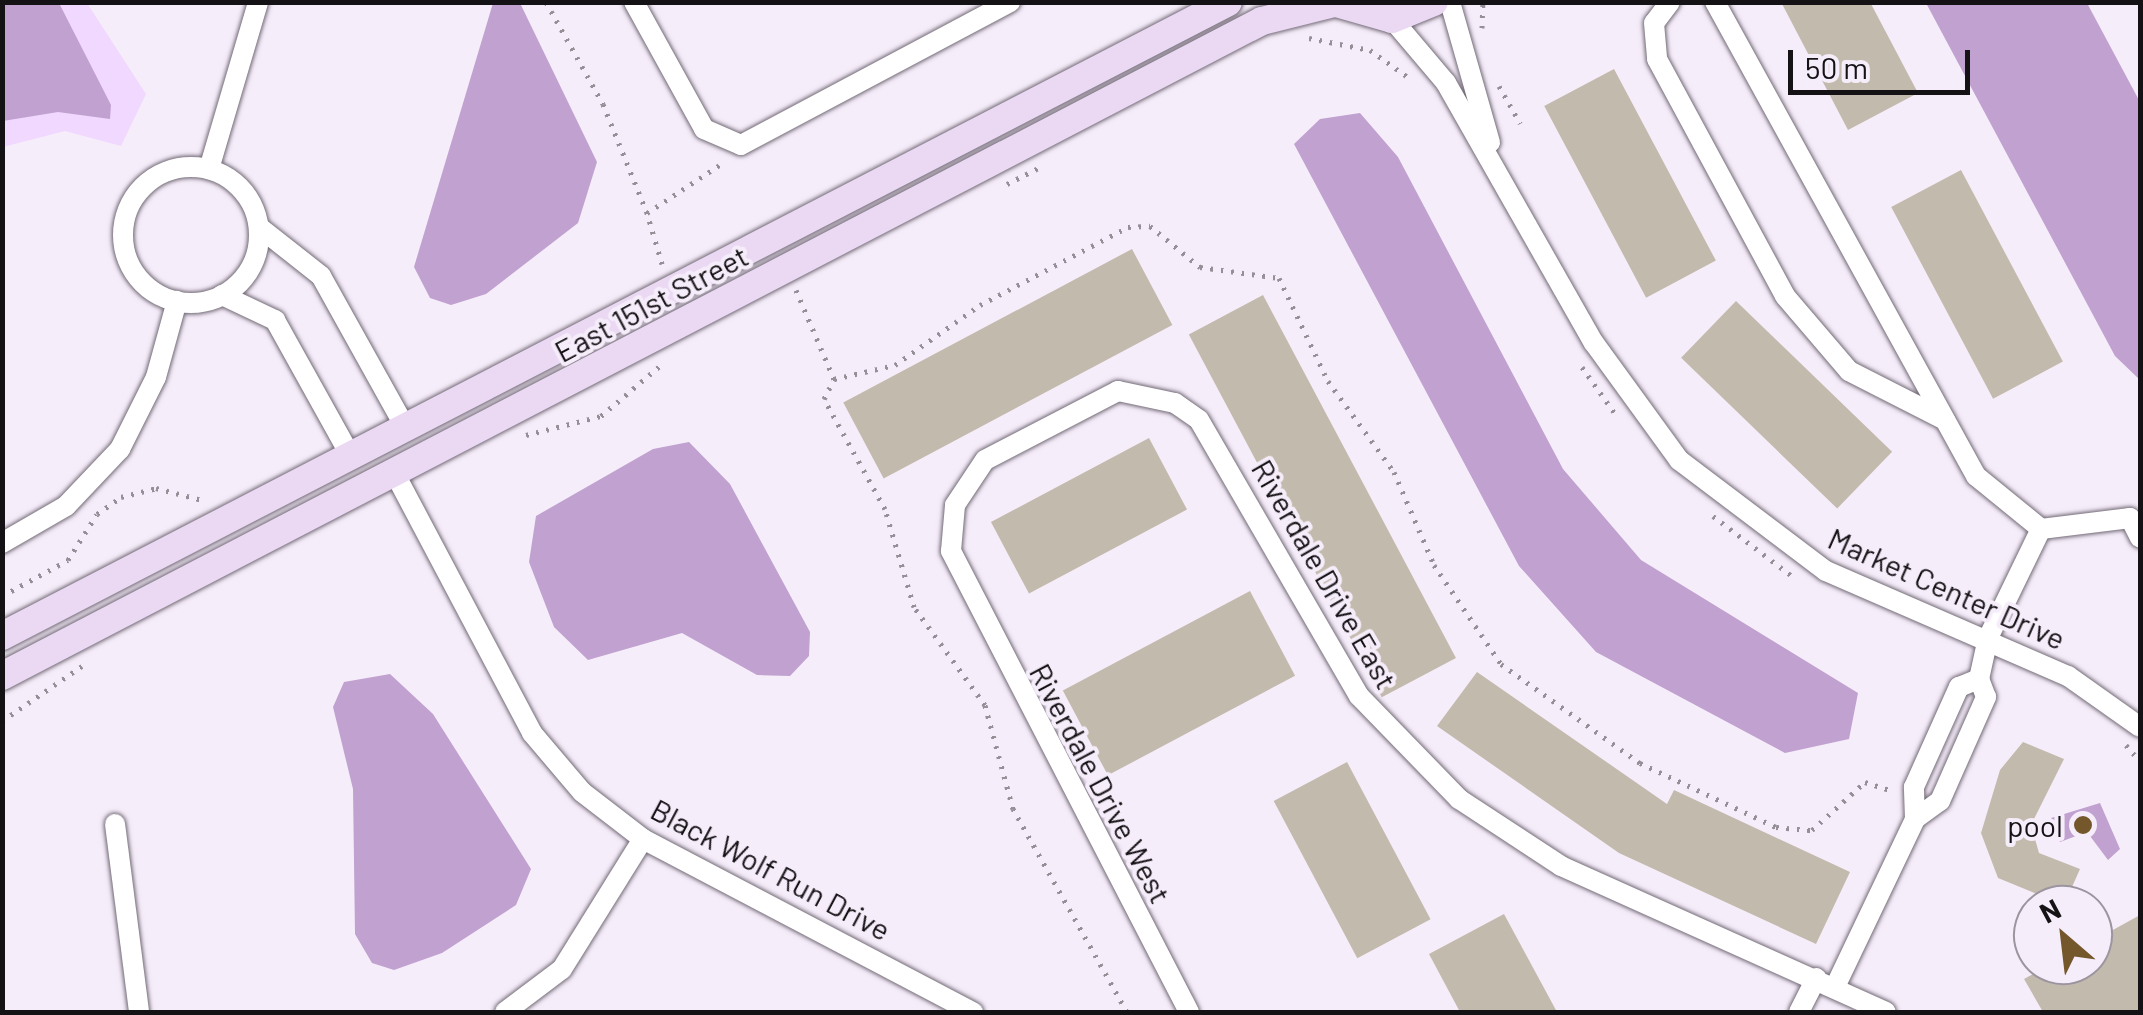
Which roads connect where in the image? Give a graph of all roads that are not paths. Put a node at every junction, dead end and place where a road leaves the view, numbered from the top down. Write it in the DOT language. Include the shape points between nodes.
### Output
graph roads {
  1 [pos="258,2"];
  2 [pos="634,2"];
  3 [pos="1010,2"];
  4 [pos="1228,2"];
  5 [pos="1434,2"];
  6 [pos="1450,2"];
  7 [pos="1670,2"];
  8 [pos="1714,2"];
  9 [pos="1334,3"];
  10 [pos="1392,20"];
  11 [pos="1494,159"];
  12 [pos="209,169"];
  13 [pos="259,228"];
  14 [pos="222,295"];
  15 [pos="177,302"];
  16 [pos="1944,420"];
  17 [pos="405,427"];
  18 [pos="350,455"];
  19 [pos="394,474"];
  20 [pos="2135,515"];
  21 [pos="2041,529"];
  22 [pos="2140,538"];
  23 [pos="2,543"];
  24 [pos="961,581"];
  25 [pos="2,636"];
  26 [pos="1988,638"];
  27 [pos="2,676"];
  28 [pos="1979,679"];
  29 [pos="2140,727"];
  30 [pos="1914,810"];
  31 [pos="116,824"];
  32 [pos="643,839"];
  33 [pos="1825,982"];
  34 [pos="942,1004"];
  35 [pos="139,1012"];
  36 [pos="504,1012"];
  37 [pos="973,1012"];
  38 [pos="1189,1012"];
  39 [pos="1798,1012"];
  40 [pos="1886,1012"];
  1 -- 12 [label="street"];
  2 -- 3 [label="street" via="704,129 741,145"];
  4 -- 17 [label="street, East 151st Street"];
  5 -- 10 [label="street"];
  6 -- 11 [label="street, Market Center Drive"];
  7 -- 16 [label="street" via="1654,23 1658,59 1785,296 1848,371"];
  8 -- 16 [label="street"];
  9 -- 10 [label="street"];
  9 -- 19 [label="street, East 151st Street" via="1262,21"];
  10 -- 11 [label="street, Market Center Drive"];
  11 -- 26 [label="street, Market Center Drive" via="1594,342 1679,460 1826,571"];
  12 -- 13 [label="street" via="248,197"];
  12 -- 15 [label="street" via="148,182 125,219 123,241 140,280"];
  13 -- 14 [label="street" via="251,267"];
  13 -- 17 [label="street" via="320,276"];
  14 -- 15 [label="street"];
  14 -- 18 [label="street" via="275,320"];
  15 -- 23 [label="street" via="156,377 120,449 66,506"];
  16 -- 21 [label="street" via="1976,476"];
  17 -- 18 [label="street, East 151st Street"];
  18 -- 25 [label="street, East 151st Street"];
  19 -- 27 [label="street, East 151st Street"];
  19 -- 32 [label="street, Black Wolf Run Drive" via="532,733 582,792"];
  20 -- 21 [label="street"];
  20 -- 22 [label="street"];
  21 -- 26 [label="street"];
  24 -- 33 [label="street, Riverdale Drive East" via="948,524 985,460 1093,397 1118,391 1175,403 1212,441 1358,696 1428,771 1561,866"];
  24 -- 38 [label="street, Riverdale Drive West"];
  26 -- 28 [label="street"];
  26 -- 29 [label="street, Market Center Drive" via="2092,689"];
  28 -- 30 [label="street" via="1959,687"];
  28 -- 30 [label="street" via="1986,696 1940,801"];
  30 -- 33 [label="street"];
  31 -- 35 [label="street"];
  32 -- 34 [label="street, Black Wolf Run Drive"];
  32 -- 36 [label="street" via="562,969"];
  33 -- 39 [label="street"];
  33 -- 40 [label="street, Riverdale Drive East"];
  34 -- 37 [label="street, Black Wolf Run Drive"];
}
